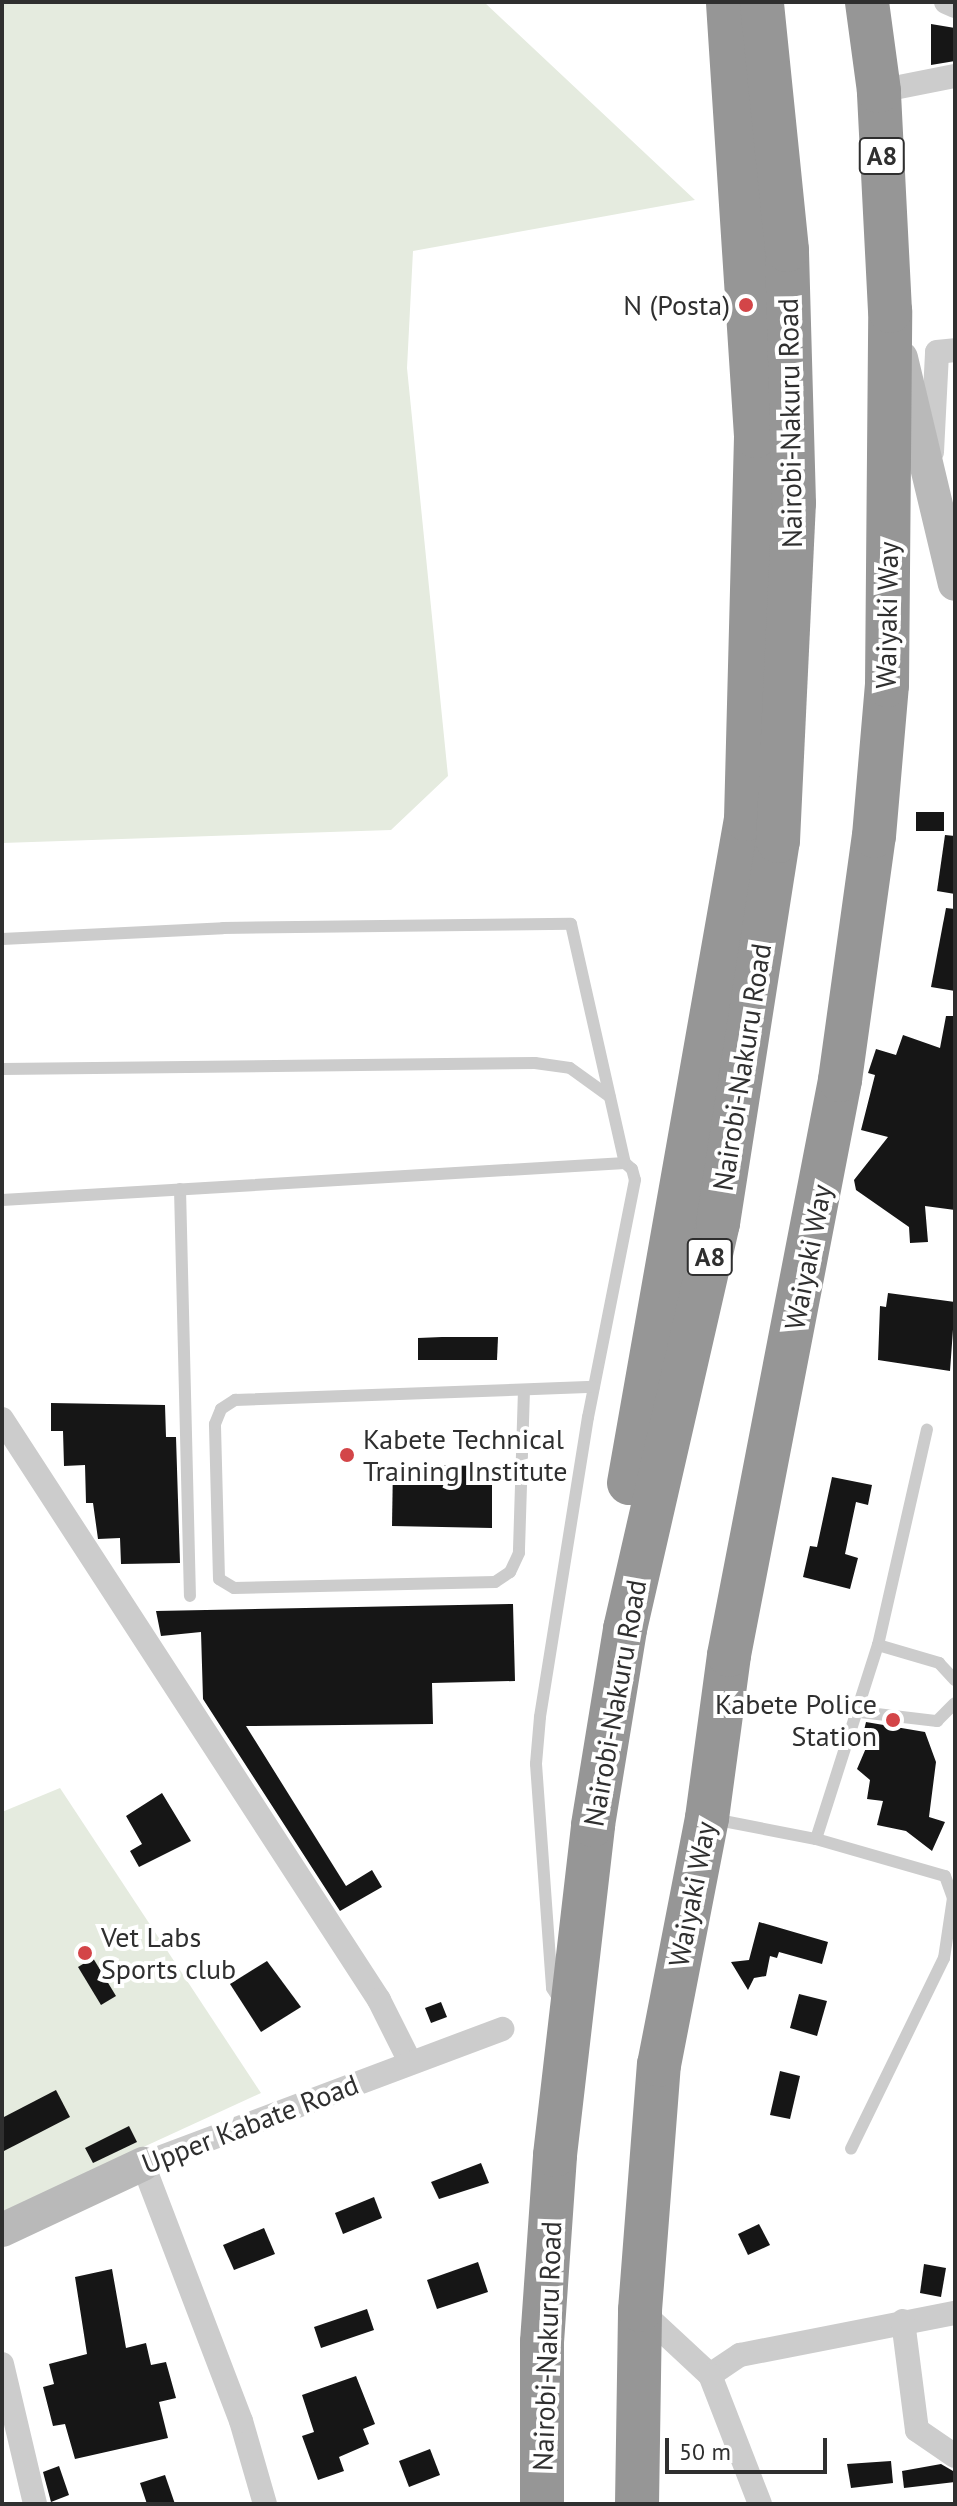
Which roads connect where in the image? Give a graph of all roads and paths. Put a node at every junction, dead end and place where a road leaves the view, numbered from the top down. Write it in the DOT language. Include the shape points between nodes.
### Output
graph roads {
  1 [pos="728,2"];
  2 [pos="762,2"];
  3 [pos="867,2"];
  4 [pos="946,2"];
  5 [pos="955,6"];
  6 [pos="955,76"];
  7 [pos="879,91"];
  8 [pos="890,311"];
  9 [pos="955,350"];
  10 [pos="930,481"];
  11 [pos="955,584"];
  12 [pos="2,939"];
  13 [pos="2,1069"];
  14 [pos="610,1097"];
  15 [pos="625,1163"];
  16 [pos="180,1189"];
  17 [pos="2,1200"];
  18 [pos="594,1387"];
  19 [pos="524,1390"];
  20 [pos="2,1419"];
  21 [pos="927,1430"];
  22 [pos="190,1596"];
  23 [pos="625,1629"];
  24 [pos="878,1645"];
  25 [pos="955,1680"];
  26 [pos="955,1703"];
  27 [pos="860,1712"];
  28 [pos="707,1818"];
  29 [pos="816,1839"];
  30 [pos="568,2013"];
  31 [pos="502,2029"];
  32 [pos="410,2062"];
  33 [pos="851,2149"];
  34 [pos="143,2164"];
  35 [pos="2,2230"];
  36 [pos="640,2310"];
  37 [pos="955,2313"];
  38 [pos="903,2321"];
  39 [pos="2,2364"];
  40 [pos="710,2375"];
  41 [pos="955,2456"];
  42 [pos="35,2504"];
  43 [pos="265,2504"];
  44 [pos="542,2504"];
  45 [pos="637,2504"];
  46 [pos="760,2504"];
  1 -- 23 [label="highway" via="756,436 746,819 625,1507"];
  2 -- 23 [label="highway, Nairobi-Nakuru Road / A8" via="787,250 794,503 778,841 718,1223"];
  3 -- 7 [label="highway, Waiyaki Way / A8"];
  4 -- 5 [label="street"];
  6 -- 7 [label="street"];
  7 -- 8 [label="highway, Waiyaki Way / A8"];
  8 -- 10 [label="street"];
  8 -- 28 [label="highway, Waiyaki Way / A8" via="887,685 874,836 840,1080 729,1655"];
  9 -- 10 [label="street" via="937,352"];
  10 -- 11 [label="street"];
  12 -- 14 [label="lane" via="223,928 571,924"];
  13 -- 14 [label="lane" via="535,1063 570,1068"];
  14 -- 15 [label="lane"];
  15 -- 16 [label="lane"];
  15 -- 18 [label="lane" via="635,1180"];
  16 -- 17 [label="lane"];
  16 -- 22 [label="lane"];
  18 -- 19 [label="lane"];
  18 -- 30 [label="lane" via="536,1764 552,1988"];
  19 -- 19 [label="lane" via="235,1400 221,1409 215,1424 219,1579 234,1588 495,1582 510,1572 519,1553"];
  20 -- 32 [label="street" via="81,1549 203,1723 379,2000"];
  21 -- 24 [label="lane"];
  23 -- 30 [label="highway, Nairobi-Nakuru Road / A8"];
  24 -- 25 [label="lane" via="939,1663"];
  24 -- 27 [label="lane"];
  26 -- 27 [label="lane" via="937,1721"];
  27 -- 29 [label="lane"];
  28 -- 29 [label="lane"];
  28 -- 36 [label="highway, Waiyaki Way / A8" via="659,2065"];
  29 -- 33 [label="lane" via="945,1876 953,1898 944,1958"];
  30 -- 44 [label="highway, Nairobi-Nakuru Road / A8" via="542,2342"];
  31 -- 32 [label="street, Upper Kabate Road"];
  32 -- 34 [label="street, Upper Kabate Road"];
  34 -- 35 [label="street, Upper Kabate Road"];
  34 -- 43 [label="street" via="241,2421"];
  36 -- 40 [label="street"];
  36 -- 45 [label="highway, Waiyaki Way / A8"];
  37 -- 38 [label="street"];
  38 -- 40 [label="street" via="740,2355"];
  38 -- 41 [label="street" via="917,2430"];
  39 -- 42 [label="street"];
  40 -- 46 [label="street"];
}
